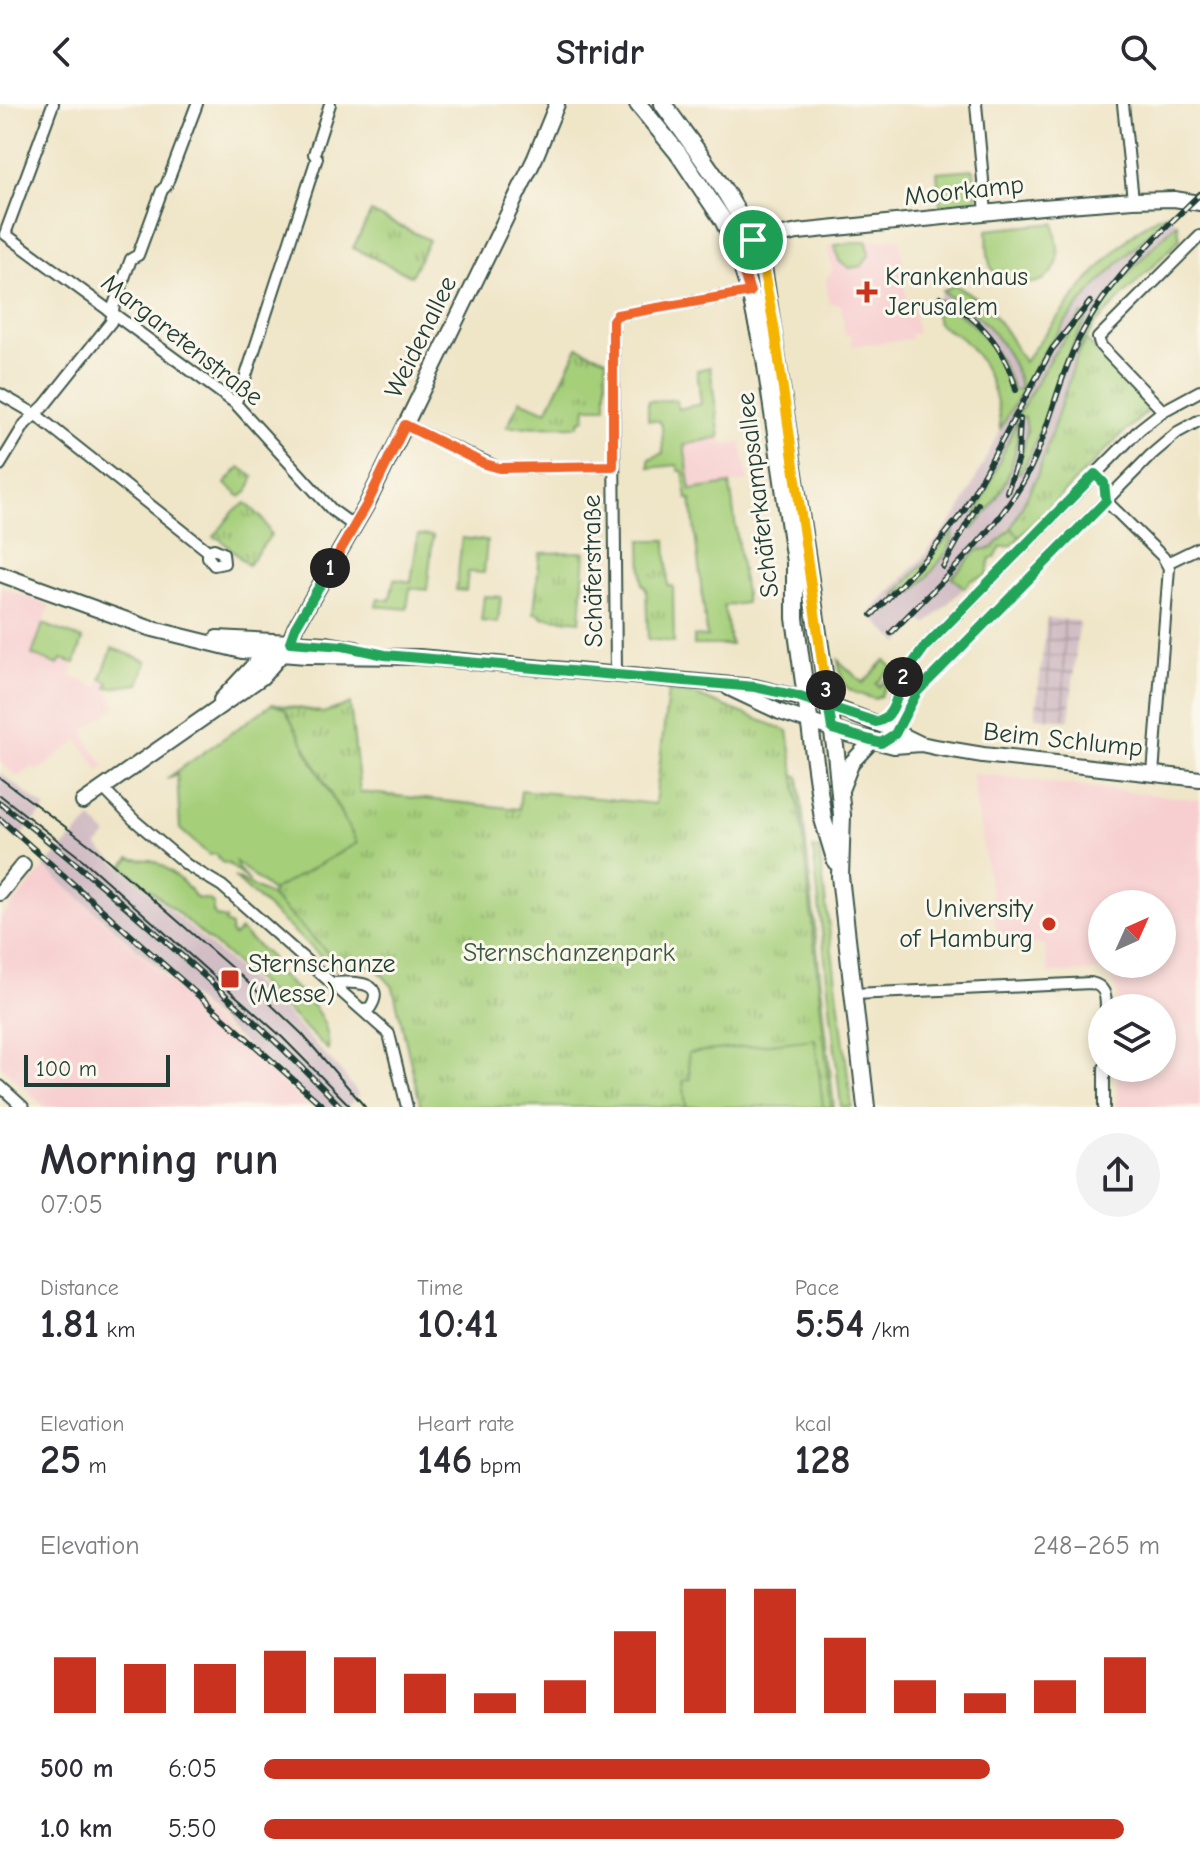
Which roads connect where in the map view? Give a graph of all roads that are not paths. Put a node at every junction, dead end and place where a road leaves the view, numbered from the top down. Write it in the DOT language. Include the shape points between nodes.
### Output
graph roads {
  1 [pos="53,104"];
  2 [pos="197,104"];
  3 [pos="330,104"];
  4 [pos="557,104"];
  5 [pos="638,104"];
  6 [pos="663,104"];
  7 [pos="976,104"];
  8 [pos="1123,104"];
  9 [pos="1133,200"];
  10 [pos="1200,203"];
  11 [pos="986,213"];
  12 [pos="1200,236"];
  13 [pos="753,240"];
  14 [pos="735,245"];
  15 [pos="742,294"];
  16 [pos="112,312"];
  17 [pos="1200,391"];
  18 [pos="0,394"];
  19 [pos="235,403"];
  20 [pos="1163,411"];
  21 [pos="35,414"];
  22 [pos="1200,420"];
  23 [pos="405,425"];
  24 [pos="0,465"];
  25 [pos="613,466"];
  26 [pos="1095,474"];
  27 [pos="1106,501"];
  28 [pos="354,526"];
  29 [pos="1200,547"];
  30 [pos="208,551"];
  31 [pos="1167,563"];
  32 [pos="0,574"];
  33 [pos="185,636"];
  34 [pos="286,642"];
  35 [pos="265,654"];
  36 [pos="385,655"];
  37 [pos="302,656"];
  38 [pos="616,674"];
  39 [pos="262,677"];
  40 [pos="726,686"];
  41 [pos="806,698"];
  42 [pos="828,705"];
  43 [pos="213,709"];
  44 [pos="873,721"];
  45 [pos="809,722"];
  46 [pos="832,729"];
  47 [pos="897,731"];
  48 [pos="877,742"];
  49 [pos="921,744"];
  50 [pos="1153,774"];
  51 [pos="1200,779"];
  52 [pos="104,789"];
  53 [pos="840,795"];
  54 [pos="83,802"];
  55 [pos="23,865"];
  56 [pos="840,876"];
  57 [pos="0,893"];
  58 [pos="332,983"];
  59 [pos="854,994"];
  60 [pos="1106,994"];
  61 [pos="364,1009"];
  62 [pos="1104,1082"];
  63 [pos="0,1086"];
  64 [pos="23,1107"];
  65 [pos="407,1107"];
  66 [pos="866,1107"];
  67 [pos="1104,1107"];
  1 -- 16 [label="street, Margaretenstraße" via="5,234"];
  2 -- 16 [label="street"];
  3 -- 19 [label="street"];
  4 -- 23 [label="main road, Weidenallee"];
  5 -- 14 [label="main road, Schäferkampsallee" via="701,186"];
  6 -- 13 [label="main road, Schäferkampsallee" via="734,203"];
  7 -- 11 [label="street"];
  8 -- 9 [label="street"];
  9 -- 10 [label="main road, Moorkamp"];
  9 -- 11 [label="main road, Moorkamp"];
  11 -- 13 [label="main road, Moorkamp"];
  12 -- 20 [label="street" via="1098,338"];
  13 -- 14 [label="main road, Moorkamp"];
  13 -- 42 [label="main road, Schäferkampsallee" via="774,326"];
  14 -- 15 [label="main road, Schäferkampsallee"];
  15 -- 25 [label="street, Schäferstraße" via="617,315 613,320"];
  15 -- 41 [label="main road, Schäferkampsallee" via="765,359 795,562 795,618"];
  16 -- 19 [label="street, Margaretenstraße"];
  16 -- 21 [label="street" via="109,324"];
  17 -- 20 [label="street"];
  18 -- 21 [label="street"];
  19 -- 28 [label="street, Margaretenstraße" via="332,510"];
  20 -- 26 [label="street"];
  21 -- 24 [label="street"];
  21 -- 30 [label="street"];
  22 -- 27 [label="street" via="1165,442"];
  23 -- 25 [label="street" via="499,468"];
  23 -- 28 [label="main road, Weidenallee"];
  25 -- 38 [label="street, Schäferstraße"];
  26 -- 27 [label="street" via="1104,483"];
  26 -- 44 [label="street" via="924,648 903,677 890,715"];
  27 -- 31 [label="street"];
  27 -- 47 [label="street" via="917,692"];
  28 -- 34 [label="main road, Weidenallee"];
  29 -- 31 [label="street"];
  31 -- 50 [label="street"];
  32 -- 33 [label="main road"];
  33 -- 34 [label="main road"];
  33 -- 35 [label="main road"];
  34 -- 35 [label="main road"];
  34 -- 36 [label="main road"];
  34 -- 37 [label="main road"];
  34 -- 39 [label="main road"];
  35 -- 43 [label="main road"];
  36 -- 37 [label="main road"];
  36 -- 38 [label="main road, Beim Schlump"];
  37 -- 39 [label="main road"];
  38 -- 40 [label="main road, Beim Schlump"];
  39 -- 43 [label="main road"];
  40 -- 41 [label="main road, Beim Schlump"];
  40 -- 45 [label="main road, Beim Schlump"];
  41 -- 42 [label="main road, Beim Schlump"];
  41 -- 45 [label="main road, Schäferkampsallee"];
  42 -- 44 [label="main road, Beim Schlump"];
  42 -- 46 [label="main road, Schäferkampsallee"];
  43 -- 52 [label="main road"];
  44 -- 47 [label="main road, Beim Schlump"];
  45 -- 46 [label="main road, Beim Schlump"];
  45 -- 56 [label="main road, Schäferkampsallee" via="823,819"];
  46 -- 48 [label="main road, Beim Schlump"];
  46 -- 53 [label="main road, Schäferkampsallee"];
  47 -- 48 [label="street"];
  47 -- 49 [label="main road, Beim Schlump"];
  48 -- 49 [label="main road, Beim Schlump" via="903,748"];
  48 -- 53 [label="main road" via="852,762"];
  49 -- 50 [label="main road, Beim Schlump"];
  50 -- 51 [label="main road, Beim Schlump"];
  52 -- 54 [label="main road"];
  52 -- 58 [label="street" via="134,820 187,865 222,886"];
  53 -- 56 [label="main road, Schäferkampsallee"];
  55 -- 57 [label="main road"];
  56 -- 59 [label="main road"];
  58 -- 61 [label="street"];
  58 -- 61 [label="street" via="362,983 372,989 375,1000"];
  59 -- 60 [label="street" via="1091,983"];
  59 -- 66 [label="main road"];
  61 -- 65 [label="street" via="389,1034"];
  62 -- 67 [label="street"];
  63 -- 64 [label="street"];
}
